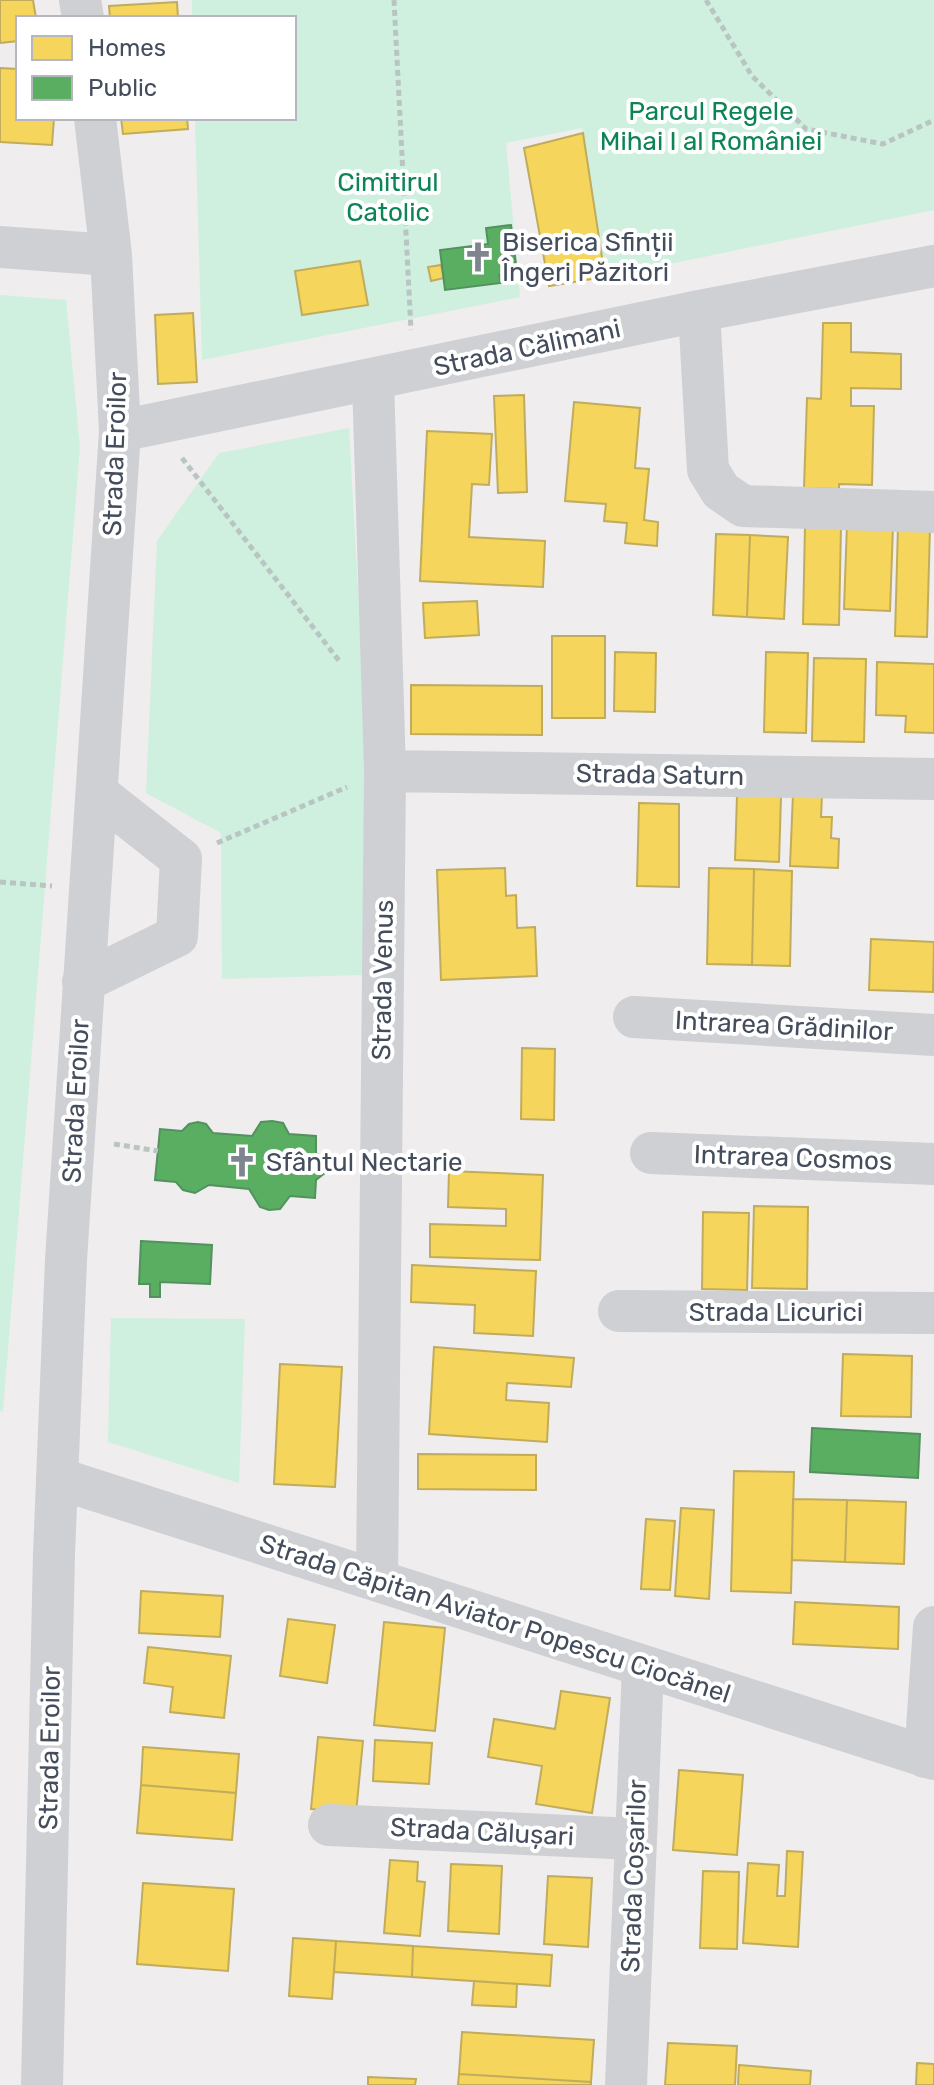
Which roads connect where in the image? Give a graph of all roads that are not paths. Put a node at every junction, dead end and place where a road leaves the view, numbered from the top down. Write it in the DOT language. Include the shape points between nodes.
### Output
graph roads {
  1 [pos="95,120"];
  2 [pos="0,247"];
  3 [pos="111,255"];
  4 [pos="934,266"];
  5 [pos="699,311"];
  6 [pos="373,380"];
  7 [pos="120,431"];
  8 [pos="934,512"];
  9 [pos="385,771"];
  10 [pos="934,779"];
  11 [pos="97,793"];
  12 [pos="83,982"];
  13 [pos="634,1017"];
  14 [pos="934,1035"];
  15 [pos="651,1153"];
  16 [pos="934,1164"];
  17 [pos="619,1311"];
  18 [pos="934,1313"];
  19 [pos="57,1478"];
  20 [pos="377,1580"];
  21 [pos="934,1627"];
  22 [pos="643,1667"];
  23 [pos="930,1758"];
  24 [pos="329,1825"];
  25 [pos="635,1839"];
  26 [pos="42,2085"];
  27 [pos="626,2085"];
  1 -- 3 [label="street, Strada Eroilor"];
  2 -- 3 [label="street"];
  3 -- 7 [label="street, Strada Eroilor"];
  4 -- 5 [label="street, Strada Călimani"];
  5 -- 6 [label="street, Strada Călimani"];
  5 -- 8 [label="street" via="708,470 721,491 743,506"];
  6 -- 7 [label="street, Strada Călimani"];
  6 -- 9 [label="street, Strada Venus"];
  7 -- 11 [label="street, Strada Eroilor"];
  9 -- 10 [label="street, Strada Saturn"];
  9 -- 20 [label="street, Strada Venus"];
  11 -- 12 [label="street, Strada Eroilor"];
  11 -- 12 [label="street" via="181,859 177,936"];
  12 -- 19 [label="street, Strada Eroilor"];
  13 -- 14 [label="street, Intrarea Grădinilor"];
  15 -- 16 [label="street, Intrarea Cosmos"];
  17 -- 18 [label="street, Strada Licurici"];
  19 -- 20 [label="street, Strada Căpitan Aviator Popescu Ciocănel"];
  19 -- 26 [label="street, Strada Eroilor"];
  20 -- 22 [label="street, Strada Căpitan Aviator Popescu Ciocănel"];
  21 -- 23 [label="street"];
  22 -- 23 [label="street, Strada Căpitan Aviator Popescu Ciocănel"];
  22 -- 25 [label="street, Strada Coșarilor"];
  24 -- 25 [label="street, Strada Călușari"];
  25 -- 27 [label="street, Strada Coșarilor"];
}
